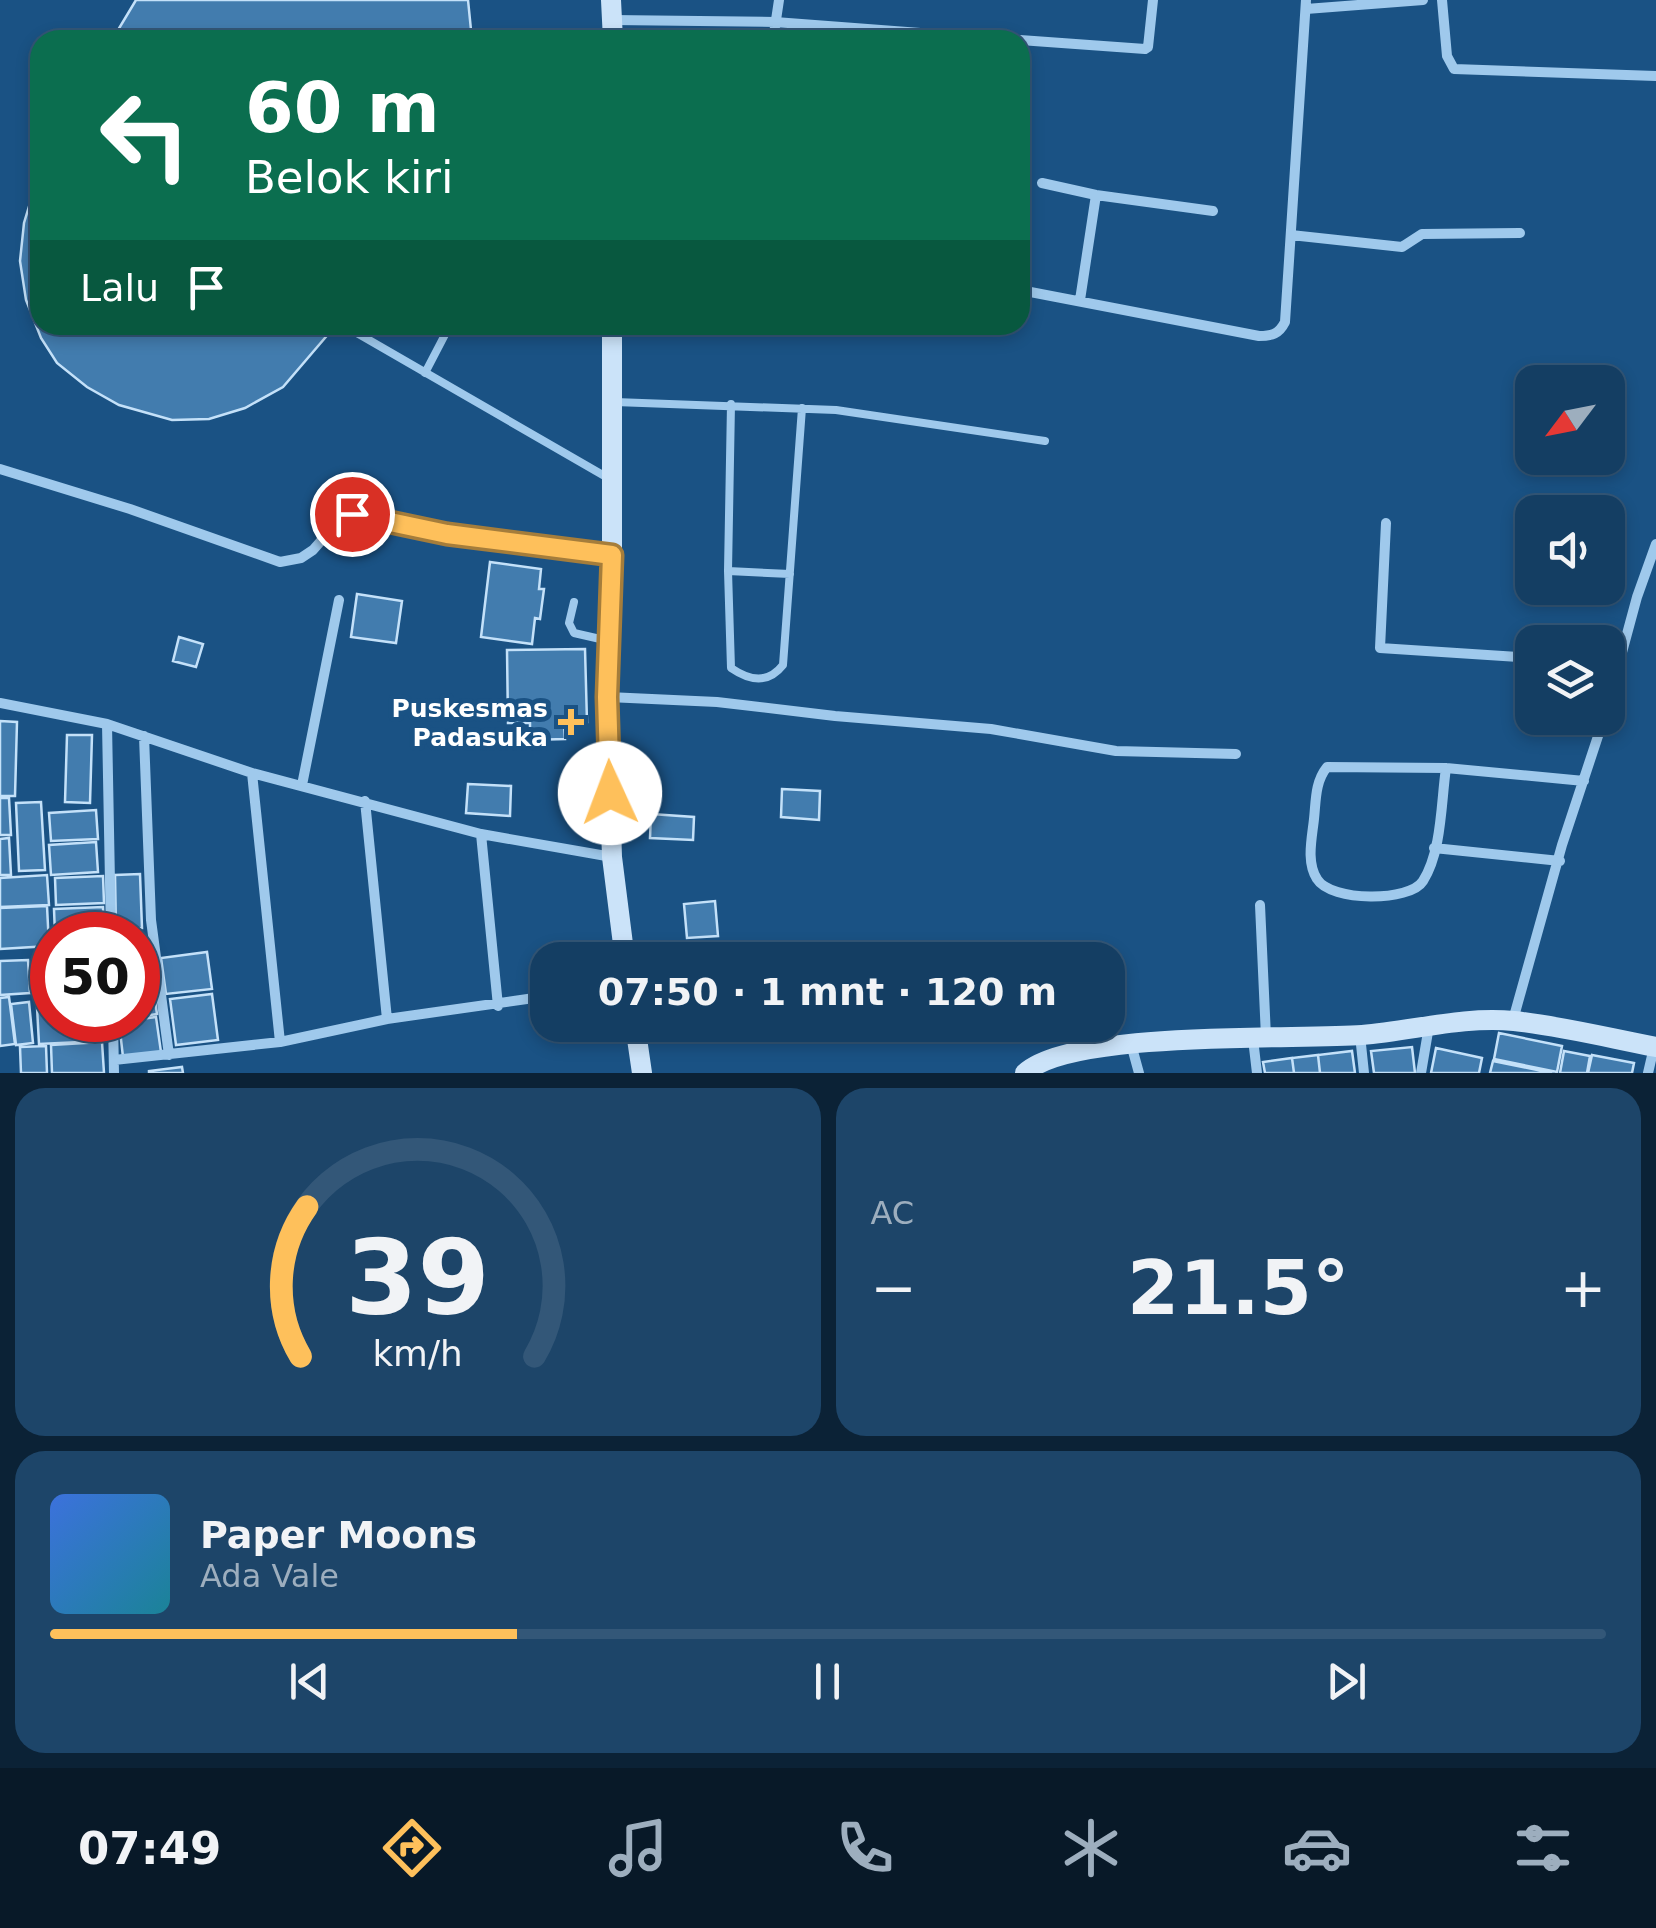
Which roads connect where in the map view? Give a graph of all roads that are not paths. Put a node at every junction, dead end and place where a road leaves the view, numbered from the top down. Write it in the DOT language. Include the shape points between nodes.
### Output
graph roads {
  1 [pos="780,0"];
  2 [pos="1153,0"];
  3 [pos="1424,0"];
  4 [pos="1442,0"];
  5 [pos="1306,5"];
  6 [pos="612,20"];
  7 [pos="775,22"];
  8 [pos="774,30"];
  9 [pos="882,30"];
  10 [pos="1030,41"];
  11 [pos="1656,76"];
  12 [pos="1042,183"];
  13 [pos="1096,195"];
  14 [pos="1213,211"];
  15 [pos="1520,233"];
  16 [pos="1291,236"];
  17 [pos="1030,292"];
  18 [pos="1080,300"];
  19 [pos="360,335"];
  20 [pos="445,335"];
  21 [pos="612,335"];
  22 [pos="426,373"];
  23 [pos="611,402"];
  24 [pos="730,404"];
  25 [pos="802,408"];
  26 [pos="1046,441"];
  27 [pos="0,469"];
  28 [pos="612,480"];
  29 [pos="1386,524"];
  30 [pos="1656,544"];
  31 [pos="612,555"];
  32 [pos="728,571"];
  33 [pos="790,574"];
  34 [pos="339,600"];
  35 [pos="574,602"];
  36 [pos="1625,630"];
  37 [pos="609,640"];
  38 [pos="1515,657"];
  39 [pos="607,697"];
  40 [pos="0,703"];
  41 [pos="107,724"];
  42 [pos="1599,735"];
  43 [pos="144,736"];
  44 [pos="1236,754"];
  45 [pos="1446,768"];
  46 [pos="252,773"];
  47 [pos="1584,780"];
  48 [pos="302,785"];
  49 [pos="365,801"];
  50 [pos="481,834"];
  51 [pos="1434,848"];
  52 [pos="612,858"];
  53 [pos="1560,861"];
  54 [pos="1260,905"];
  55 [pos="111,912"];
  56 [pos="623,942"];
  57 [pos="530,1000"];
  58 [pos="498,1006"];
  59 [pos="387,1020"];
  60 [pos="1512,1021"];
  61 [pos="1429,1024"];
  62 [pos="1360,1035"];
  63 [pos="1260,1038"];
  64 [pos="114,1042"];
  65 [pos="280,1042"];
  66 [pos="637,1042"];
  67 [pos="1131,1044"];
  68 [pos="1655,1044"];
  69 [pos="168,1056"];
  70 [pos="114,1060"];
  71 [pos="114,1073"];
  72 [pos="642,1073"];
  73 [pos="1025,1073"];
  74 [pos="1139,1073"];
  75 [pos="1257,1073"];
  76 [pos="1364,1073"];
  77 [pos="1422,1073"];
  78 [pos="1648,1073"];
  1 -- 7 [label="street"];
  2 -- 10 [label="street" via="1145,49"];
  3 -- 5 [label="street"];
  4 -- 11 [label="street" via="1454,69"];
  5 -- 16 [label="street"];
  6 -- 7 [label="street"];
  7 -- 8 [label="street"];
  7 -- 9 [label="street"];
  12 -- 13 [label="street"];
  13 -- 14 [label="street"];
  13 -- 18 [label="street"];
  15 -- 16 [label="street" via="1422,234 1402,247"];
  16 -- 18 [label="street" via="1285,322 1276,334"];
  17 -- 18 [label="street"];
  19 -- 22 [label="lane"];
  20 -- 22 [label="lane"];
  21 -- 23 [label="main road"];
  22 -- 28 [label="lane"];
  23 -- 24 [label="lane"];
  23 -- 28 [label="main road"];
  24 -- 25 [label="lane"];
  24 -- 32 [label="lane"];
  25 -- 26 [label="lane"];
  25 -- 33 [label="lane"];
  27 -- 31 [label="street" via="280,562 301,558 352,514"];
  28 -- 31 [label="main road"];
  29 -- 38 [label="street" via="1380,648"];
  30 -- 36 [label="street"];
  31 -- 37 [label="main road"];
  32 -- 33 [label="lane"];
  32 -- 33 [label="lane" via="731,668 759,680 783,666"];
  34 -- 48 [label="street"];
  35 -- 37 [label="lane" via="574,633"];
  37 -- 39 [label="main road"];
  39 -- 44 [label="street" via="992,729 1116,751"];
  39 -- 52 [label="main road"];
  40 -- 41 [label="street"];
  41 -- 43 [label="street"];
  41 -- 55 [label="street"];
  42 -- 47 [label="street"];
  43 -- 46 [label="street"];
  43 -- 69 [label="street" via="151,920"];
  45 -- 47 [label="street"];
  45 -- 51 [label="street"];
  45 -- 51 [label="street" via="1335,766 1326,768 1317,786 1310,858 1328,890 1368,897 1414,890"];
  46 -- 48 [label="street"];
  46 -- 65 [label="street"];
  47 -- 53 [label="street"];
  48 -- 49 [label="street"];
  49 -- 50 [label="street"];
  49 -- 59 [label="street"];
  50 -- 52 [label="street"];
  50 -- 58 [label="street"];
  51 -- 53 [label="street"];
  52 -- 56 [label="main road"];
  53 -- 60 [label="street"];
  54 -- 63 [label="street"];
  57 -- 58 [label="street"];
  58 -- 59 [label="street"];
  59 -- 65 [label="street"];
  60 -- 61 [label="main road"];
  60 -- 68 [label="main road"];
  61 -- 62 [label="main road"];
  61 -- 77 [label="street"];
  62 -- 63 [label="main road"];
  62 -- 76 [label="street"];
  63 -- 67 [label="main road"];
  63 -- 75 [label="street"];
  64 -- 70 [label="street"];
  65 -- 69 [label="street"];
  66 -- 72 [label="main road"];
  67 -- 73 [label="main road" via="1069,1051"];
  67 -- 74 [label="street"];
  68 -- 78 [label="street"];
  69 -- 70 [label="street"];
  70 -- 71 [label="street"];
}
